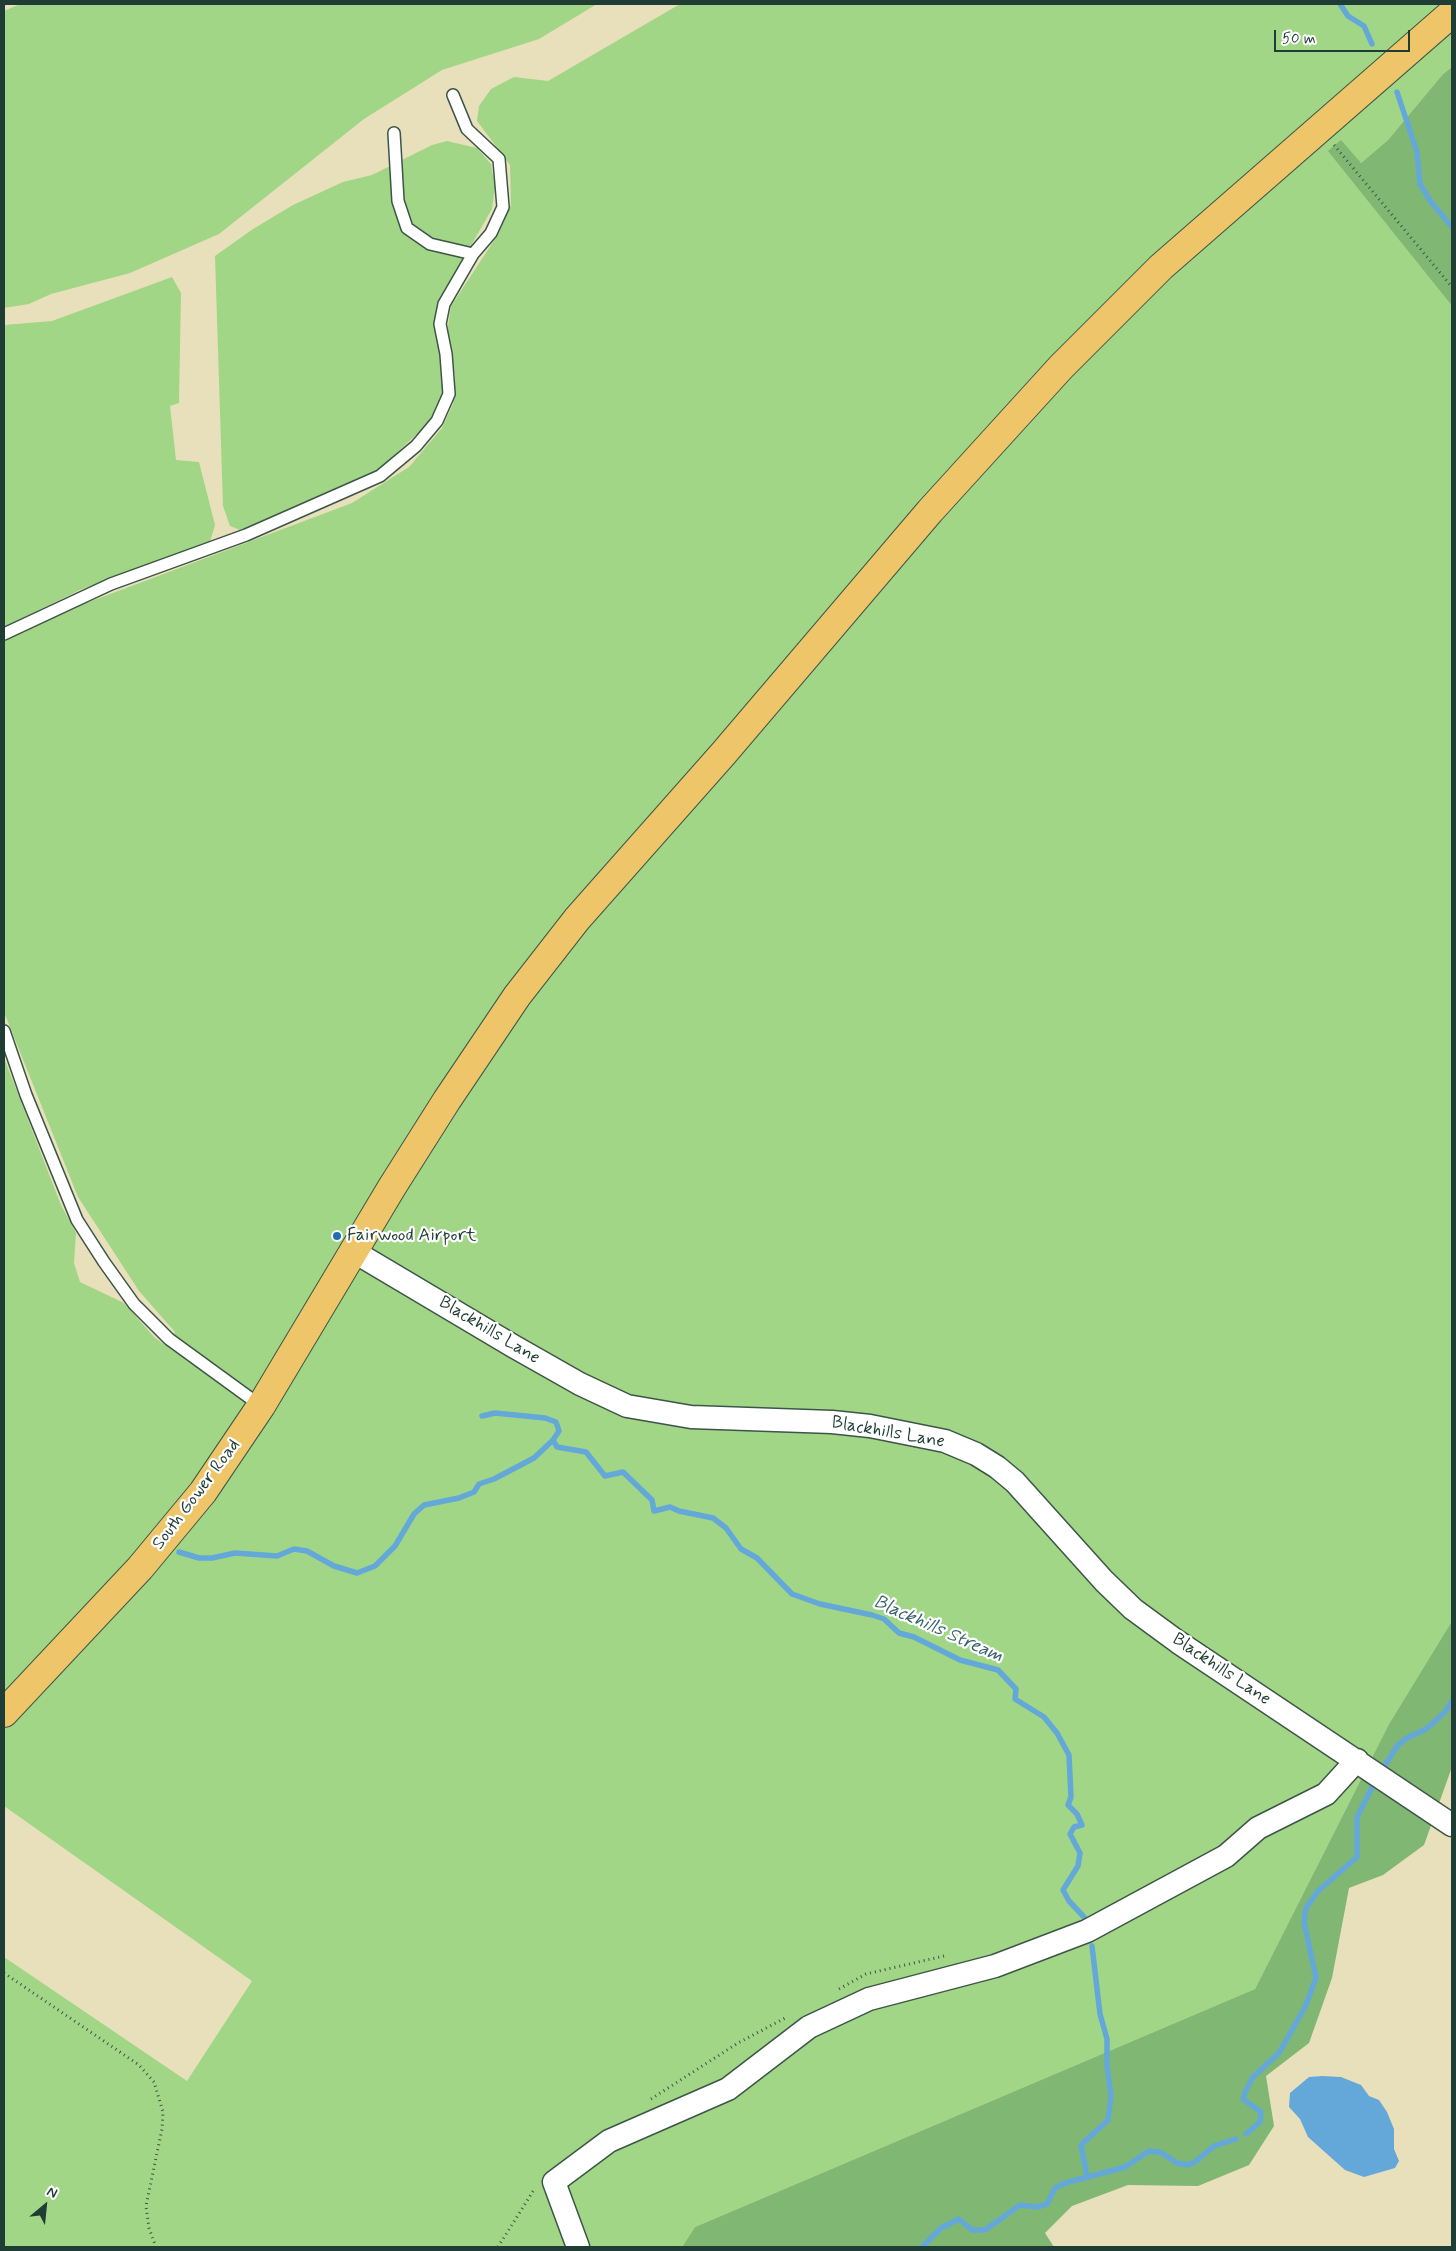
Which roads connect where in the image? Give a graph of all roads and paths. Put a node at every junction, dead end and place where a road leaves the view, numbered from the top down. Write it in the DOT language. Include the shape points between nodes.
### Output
graph roads {
  1 [pos="1452,13"];
  2 [pos="453,95"];
  3 [pos="1319,128"];
  4 [pos="394,133"];
  5 [pos="473,254"];
  6 [pos="1452,287"];
  7 [pos="4,634"];
  8 [pos="4,1031"];
  9 [pos="354,1251"];
  10 [pos="261,1406"];
  11 [pos="4,1713"];
  12 [pos="1364,1765"];
  13 [pos="1452,1824"];
  14 [pos="4,1972"];
  15 [pos="156,2247"];
  16 [pos="578,2247"];
  1 -- 3 [label="main road, South Gower Road"];
  2 -- 5 [label="lane" via="467,129 499,160 503,208 491,233"];
  3 -- 6 [label="path"];
  3 -- 9 [label="main road, South Gower Road" via="1161,267 1037,393 930,511 729,747 583,911 517,996 447,1100"];
  4 -- 5 [label="lane" via="398,201 407,228 430,244"];
  5 -- 7 [label="lane" via="444,304 440,324 449,394 436,421 416,446 380,476 246,535 110,584"];
  8 -- 10 [label="lane" via="26,1095 74,1211 104,1262 134,1304 169,1339"];
  9 -- 10 [label="main road, South Gower Road"];
  9 -- 12 [label="street, Blackhills Lane" via="513,1346 627,1406 691,1417 870,1426 945,1441 976,1454 1015,1482 1104,1581 1134,1609 1178,1642"];
  10 -- 11 [label="main road, South Gower Road" via="208,1485 175,1527"];
  12 -- 13 [label="street, Blackhills Lane"];
  12 -- 16 [label="street" via="1326,1794 1258,1828 1226,1856 1087,1931 995,1966 869,1999 809,2027 728,2089 610,2141 554,2182"];
  14 -- 15 [label="path" via="139,2065 154,2082 163,2112 162,2129 146,2206"];
}
